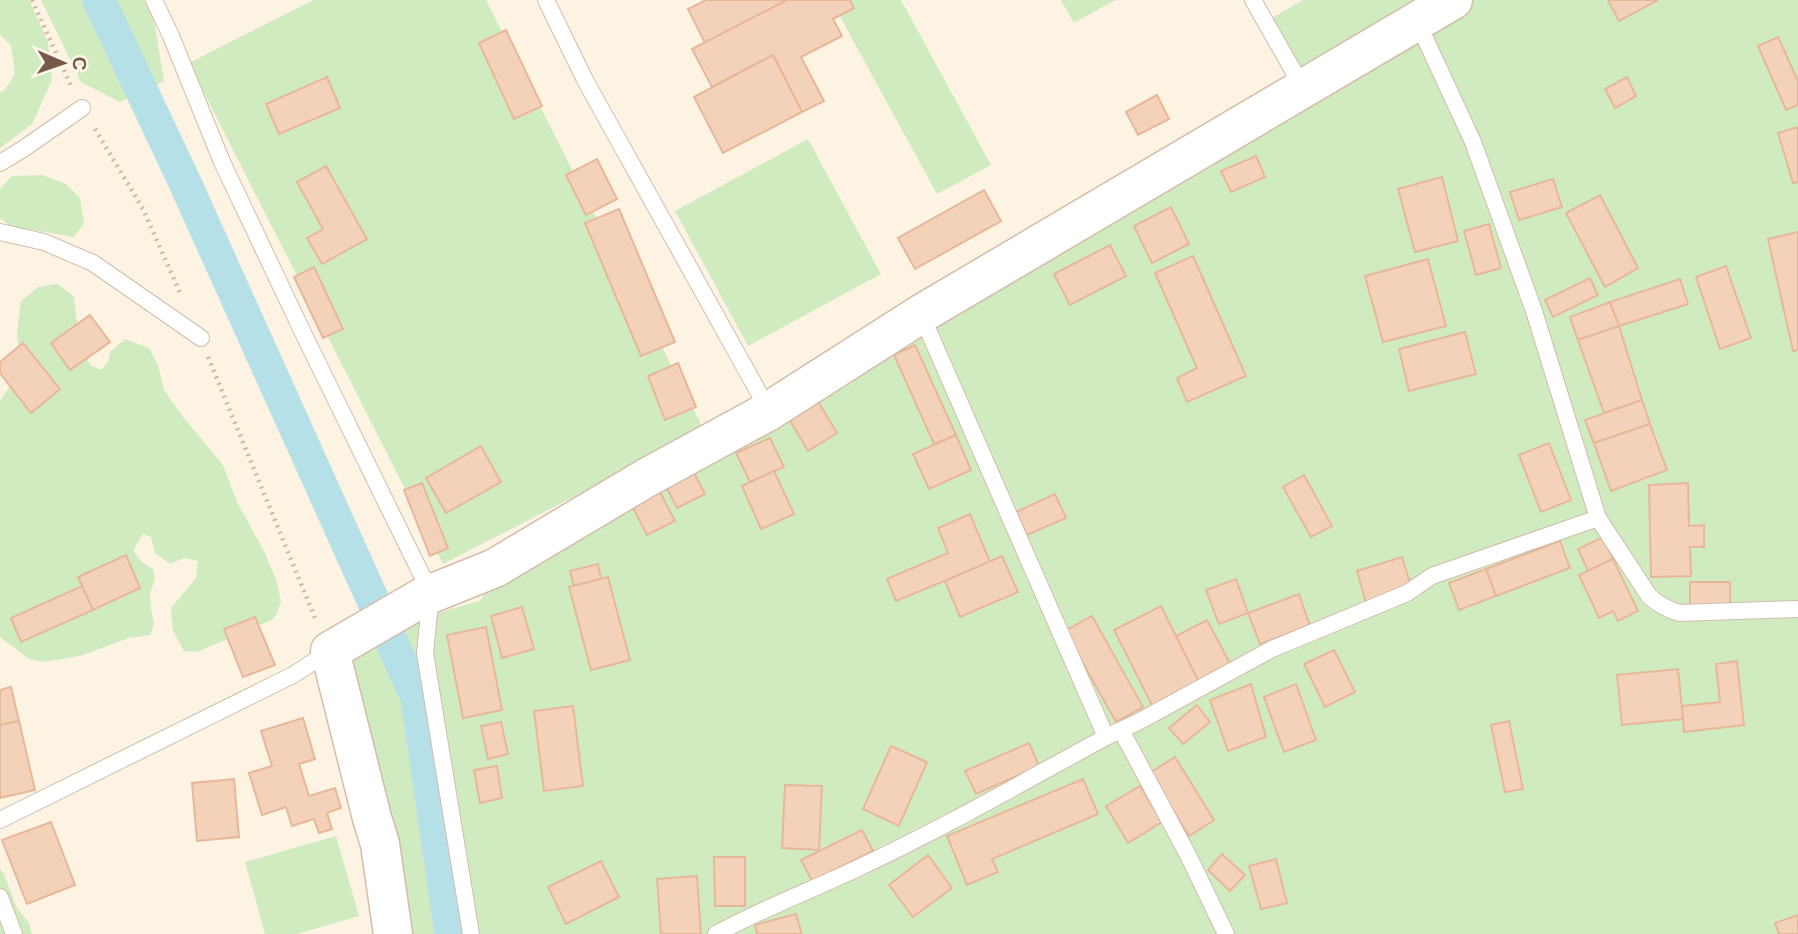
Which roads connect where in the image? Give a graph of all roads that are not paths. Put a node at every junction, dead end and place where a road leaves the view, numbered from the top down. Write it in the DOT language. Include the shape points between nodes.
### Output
graph roads {
  1 [pos="154,0"];
  2 [pos="546,0"];
  3 [pos="1253,0"];
  4 [pos="1453,0"];
  5 [pos="1417,21"];
  6 [pos="1303,88"];
  7 [pos="82,108"];
  8 [pos="0,163"];
  9 [pos="0,232"];
  10 [pos="921,314"];
  11 [pos="201,338"];
  12 [pos="769,411"];
  13 [pos="1598,518"];
  14 [pos="427,596"];
  15 [pos="1798,609"];
  16 [pos="336,647"];
  17 [pos="1121,730"];
  18 [pos="1106,737"];
  19 [pos="0,820"];
  20 [pos="0,897"];
  21 [pos="14,934"];
  22 [pos="393,934"];
  23 [pos="471,934"];
  24 [pos="716,934"];
  25 [pos="1226,934"];
  1 -- 14 [label="lane" via="222,162"];
  2 -- 12 [label="lane" via="585,80"];
  3 -- 6 [label="lane"];
  4 -- 5 [label="street"];
  5 -- 6 [label="street"];
  5 -- 13 [label="lane" via="1492,194 1534,311"];
  6 -- 10 [label="street"];
  7 -- 8 [label="lane"];
  9 -- 11 [label="lane" via="44,242 93,263"];
  10 -- 12 [label="street"];
  10 -- 18 [label="lane"];
  12 -- 14 [label="street" via="495,568"];
  13 -- 15 [label="lane" via="1650,596 1668,610"];
  13 -- 17 [label="lane" via="1432,576 1407,593 1272,649"];
  14 -- 16 [label="street"];
  14 -- 23 [label="lane" via="425,653"];
  16 -- 19 [label="lane" via="293,675"];
  16 -- 22 [label="street" via="380,844"];
  17 -- 18 [label="lane"];
  17 -- 25 [label="lane"];
  18 -- 24 [label="lane" via="928,834"];
  20 -- 21 [label="lane"];
}
